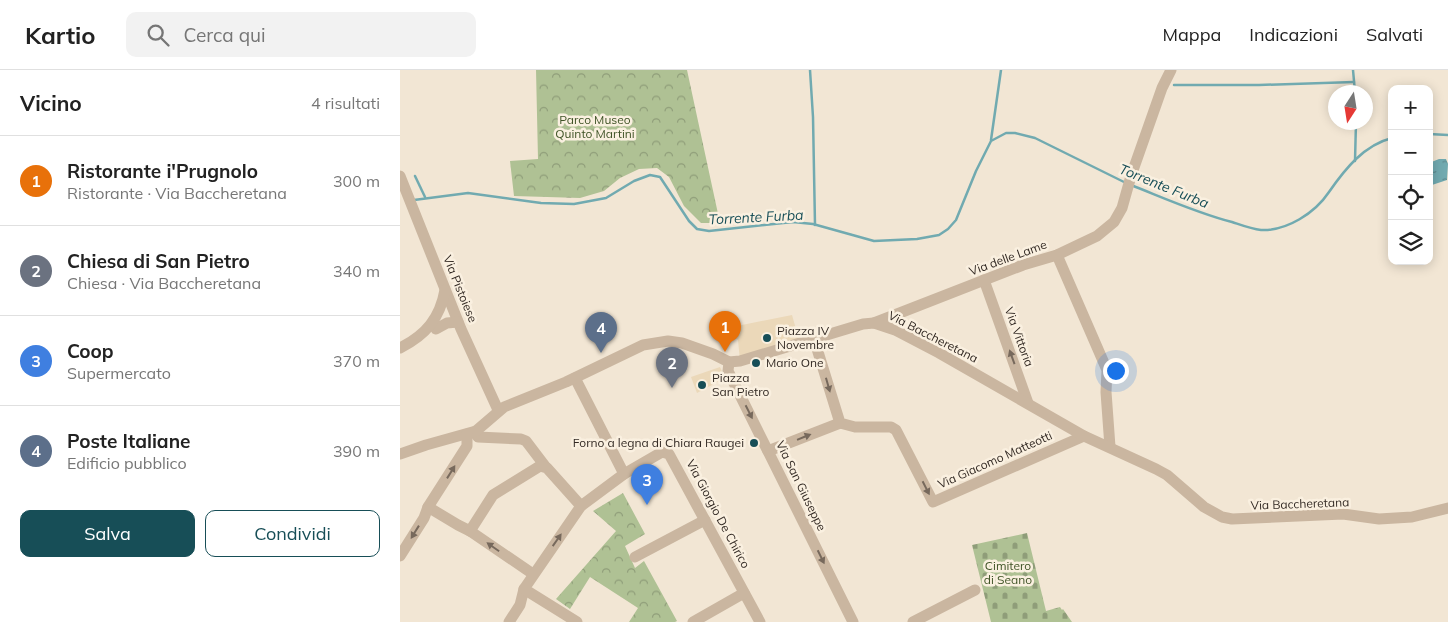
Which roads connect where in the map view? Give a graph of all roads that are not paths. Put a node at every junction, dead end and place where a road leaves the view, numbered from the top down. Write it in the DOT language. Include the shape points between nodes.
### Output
graph roads {
  1 [pos="1171,70"];
  2 [pos="402,182"];
  3 [pos="1057,255"];
  4 [pos="984,280"];
  5 [pos="445,290"];
  6 [pos="450,302"];
  7 [pos="458,322"];
  8 [pos="874,323"];
  9 [pos="436,329"];
  10 [pos="814,339"];
  11 [pos="411,342"];
  12 [pos="400,348"];
  13 [pos="729,365"];
  14 [pos="575,378"];
  15 [pos="1028,403"];
  16 [pos="498,410"];
  17 [pos="840,423"];
  18 [pos="471,433"];
  19 [pos="1084,436"];
  20 [pos="1110,447"];
  21 [pos="768,451"];
  22 [pos="400,454"];
  23 [pos="542,466"];
  24 [pos="624,474"];
  25 [pos="581,506"];
  26 [pos="428,507"];
  27 [pos="1448,508"];
  28 [pos="705,520"];
  29 [pos="470,531"];
  30 [pos="400,556"];
  31 [pos="636,557"];
  32 [pos="533,574"];
  33 [pos="524,589"];
  34 [pos="975,590"];
  35 [pos="744,593"];
  36 [pos="509,622"];
  37 [pos="577,622"];
  38 [pos="693,622"];
  39 [pos="760,622"];
  40 [pos="853,622"];
  41 [pos="913,622"];
  1 -- 3 [label="street, Via delle Lame" via="1122,208 1114,222 1097,236"];
  2 -- 5 [label="street, Via Pistoiese"];
  3 -- 4 [label="street, Via delle Lame"];
  3 -- 20 [label="street" via="1106,370"];
  4 -- 8 [label="street, Via delle Lame"];
  15 -- 4 [label="street, Via Vittoria, one-way"];
  5 -- 6 [label="street, Via Pistoiese"];
  5 -- 11 [label="street" via="432,324"];
  6 -- 7 [label="street, Via Pistoiese"];
  6 -- 9 [label="street"];
  7 -- 9 [label="street"];
  7 -- 16 [label="street, Via Pistoiese"];
  8 -- 10 [label="street, Via Baccheretana"];
  8 -- 15 [label="street, Via Baccheretana" via="895,330"];
  9 -- 11 [label="street" via="421,340"];
  10 -- 13 [label="street, Via Baccheretana"];
  10 -- 17 [label="street, one-way"];
  11 -- 12 [label="street"];
  13 -- 14 [label="street" via="713,354 682,343 655,342"];
  13 -- 21 [label="street, Via San Giuseppe, one-way" via="728,371"];
  14 -- 16 [label="street"];
  14 -- 24 [label="street"];
  15 -- 19 [label="street, Via Baccheretana"];
  16 -- 18 [label="street"];
  17 -- 19 [label="street, Via Giacomo Matteotti, one-way" via="896,430 933,502"];
  21 -- 17 [label="street, one-way"];
  18 -- 22 [label="street"];
  18 -- 23 [label="street" via="478,437 526,441"];
  26 -- 18 [label="street, one-way" via="467,446"];
  19 -- 20 [label="street, Via Baccheretana"];
  20 -- 27 [label="street, Via Baccheretana" via="1167,475 1204,507 1232,519 1343,514 1379,519 1412,517"];
  21 -- 40 [label="street, Via San Giuseppe, one-way"];
  23 -- 25 [label="street"];
  23 -- 29 [label="street" via="493,495"];
  24 -- 25 [label="street, Via Giorgio De Chirico"];
  24 -- 28 [label="street, Via Giorgio De Chirico" via="659,453 669,454"];
  32 -- 25 [label="street, Via Giorgio De Chirico, one-way"];
  26 -- 29 [label="street"];
  26 -- 30 [label="street, one-way"];
  28 -- 31 [label="street"];
  28 -- 35 [label="street, Via Giorgio De Chirico"];
  32 -- 29 [label="street, one-way"];
  32 -- 33 [label="street, Via Giorgio De Chirico"];
  33 -- 36 [label="street, Via Giorgio De Chirico" via="520,605"];
  33 -- 37 [label="street"];
  34 -- 41 [label="street"];
  35 -- 38 [label="street"];
  35 -- 39 [label="street, Via Giorgio De Chirico"];
}
